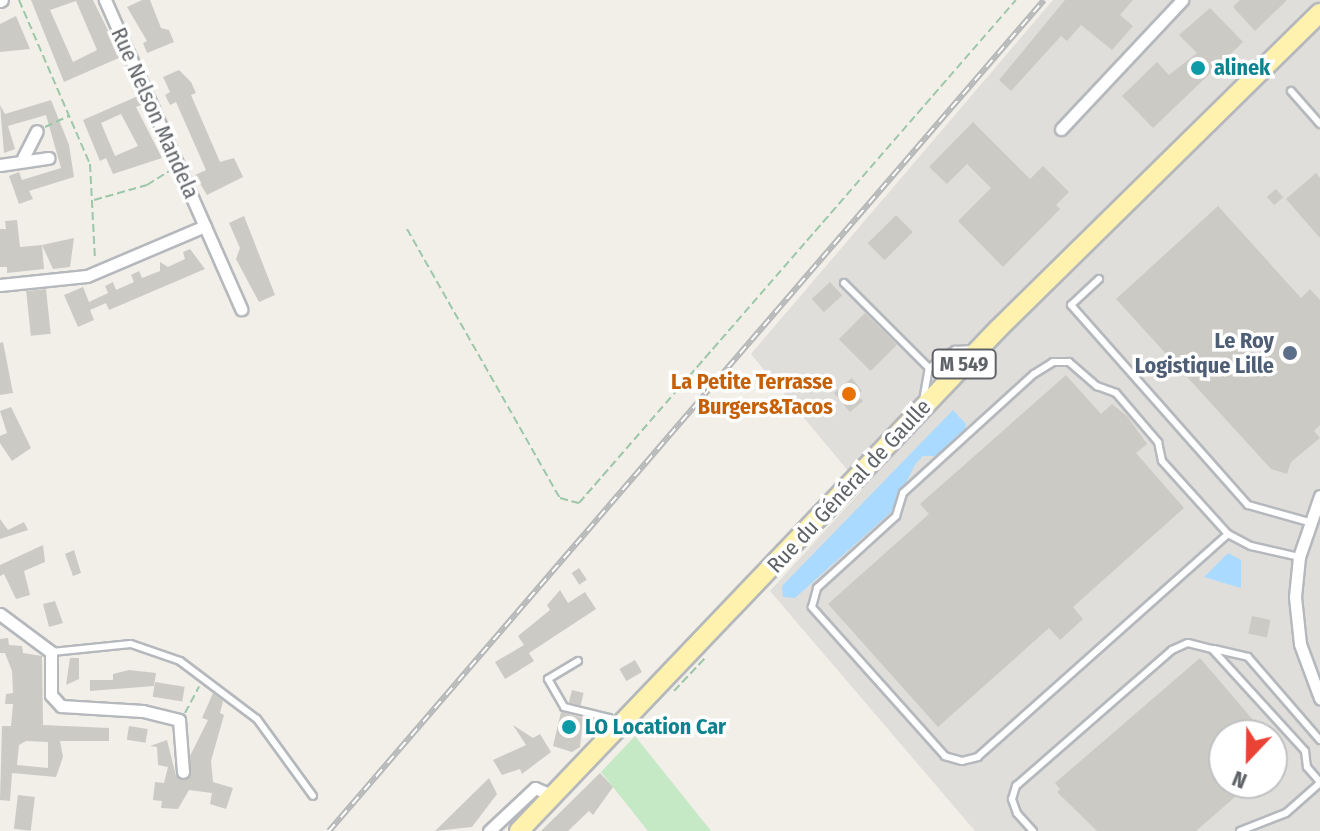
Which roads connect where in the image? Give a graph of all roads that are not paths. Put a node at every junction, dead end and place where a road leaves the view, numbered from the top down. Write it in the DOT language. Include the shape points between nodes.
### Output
graph roads {
  1 [pos="105,0"];
  2 [pos="1182,0"];
  3 [pos="1320,13"];
  4 [pos="1291,91"];
  5 [pos="1320,124"];
  6 [pos="1061,129"];
  7 [pos="37,131"];
  8 [pos="23,158"];
  9 [pos="48,158"];
  10 [pos="0,165"];
  11 [pos="205,226"];
  12 [pos="1099,279"];
  13 [pos="844,283"];
  14 [pos="0,285"];
  15 [pos="241,309"];
  16 [pos="980,348"];
  17 [pos="929,368"];
  18 [pos="921,409"];
  19 [pos="1320,496"];
  20 [pos="1309,522"];
  21 [pos="1228,534"];
  22 [pos="1299,557"];
  23 [pos="0,614"];
  24 [pos="1212,649"];
  25 [pos="51,652"];
  26 [pos="578,661"];
  27 [pos="1320,698"];
  28 [pos="619,730"];
  29 [pos="1320,740"];
  30 [pos="183,772"];
  31 [pos="1320,783"];
  32 [pos="313,796"];
  33 [pos="554,796"];
  34 [pos="489,831"];
  35 [pos="519,831"];
  36 [pos="1033,831"];
  37 [pos="1240,831"];
  1 -- 11 [label="street, Rue Nelson Mandela"];
  2 -- 6 [label="street"];
  3 -- 16 [label="main road, Rue du Général de Gaulle / M 549"];
  4 -- 5 [label="lane"];
  7 -- 8 [label="street"];
  8 -- 9 [label="street"];
  8 -- 10 [label="street"];
  11 -- 14 [label="street" via="95,273"];
  11 -- 15 [label="street, Rue Nelson Mandela"];
  12 -- 20 [label="lane" via="1071,305 1248,505"];
  13 -- 17 [label="lane"];
  16 -- 17 [label="lane" via="955,350"];
  16 -- 18 [label="main road, Rue du Général de Gaulle / M 549"];
  17 -- 18 [label="lane"];
  18 -- 28 [label="main road, Rue du Général de Gaulle / M 549"];
  19 -- 20 [label="street"];
  20 -- 22 [label="street"];
  21 -- 21 [label="lane" via="1162,461 1158,442 1116,393 1097,386 1069,362 1053,362 903,493 896,516 817,588 812,607 945,756 962,761 978,757"];
  21 -- 22 [label="lane" via="1251,546"];
  22 -- 27 [label="street" via="1298,631"];
  23 -- 25 [label="street"];
  24 -- 29 [label="lane" via="1248,657"];
  24 -- 31 [label="lane" via="1305,751 1307,767"];
  24 -- 36 [label="lane" via="1188,643 1172,650 1016,786 1012,799 1017,813"];
  25 -- 30 [label="street" via="51,695 61,706 143,711 179,720"];
  25 -- 32 [label="lane" via="131,644 180,661 257,719"];
  26 -- 28 [label="lane" via="548,679 564,707 609,718"];
  28 -- 33 [label="main road, Rue du Général de Gaulle / M 549"];
  31 -- 37 [label="lane" via="1286,813"];
  33 -- 34 [label="street" via="535,788"];
  33 -- 35 [label="main road, Rue du Général de Gaulle / M 549"];
}
